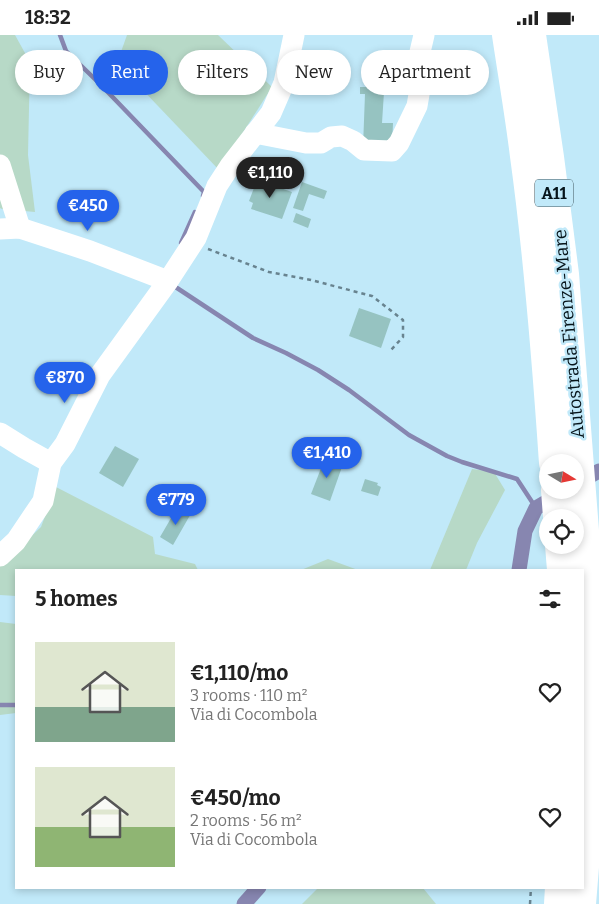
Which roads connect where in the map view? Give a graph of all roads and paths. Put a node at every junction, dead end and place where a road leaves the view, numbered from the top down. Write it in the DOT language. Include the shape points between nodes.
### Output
graph roads {
  1 [pos="294,35"];
  2 [pos="424,35"];
  3 [pos="506,35"];
  4 [pos="532,35"];
  5 [pos="256,133"];
  6 [pos="0,165"];
  7 [pos="10,229"];
  8 [pos="192,243"];
  9 [pos="168,281"];
  10 [pos="390,351"];
  11 [pos="559,352"];
  12 [pos="0,433"];
  13 [pos="554,454"];
  14 [pos="51,463"];
  15 [pos="560,554"];
  16 [pos="0,556"];
  17 [pos="561,569"];
  18 [pos="584,879"];
  19 [pos="531,889"];
  20 [pos="559,889"];
  21 [pos="583,889"];
  22 [pos="530,904"];
  23 [pos="558,904"];
  24 [pos="582,904"];
  1 -- 5 [label="street" via="284,83 271,113"];
  2 -- 5 [label="street" via="417,106 392,151 364,150 342,136 331,137 321,143 306,143"];
  3 -- 11 [label="highway, Autostrada Firenze-Mare / A11" via="537,268"];
  4 -- 11 [label="highway, Autostrada Firenze-Mare / A11" via="565,274"];
  5 -- 8 [label="street" via="217,186"];
  6 -- 7 [label="street"];
  7 -- 9 [label="street" via="90,251"];
  8 -- 9 [label="street"];
  8 -- 10 [label="path" via="269,273 312,280 372,297 403,320 403,337"];
  9 -- 14 [label="street" via="100,375 65,444"];
  11 -- 13 [label="highway, Autostrada Firenze-Mare / A11"];
  11 -- 18 [label="highway, Autostrada Firenze-Mare / A11" via="589,582 592,704"];
  12 -- 14 [label="street"];
  14 -- 16 [label="street" via="43,501 16,541"];
  15 -- 17 [label="highway"];
  19 -- 22 [label="path"];
  20 -- 23 [label="highway"];
  21 -- 24 [label="highway, Autostrada Firenze-Mare / A11"];
}
